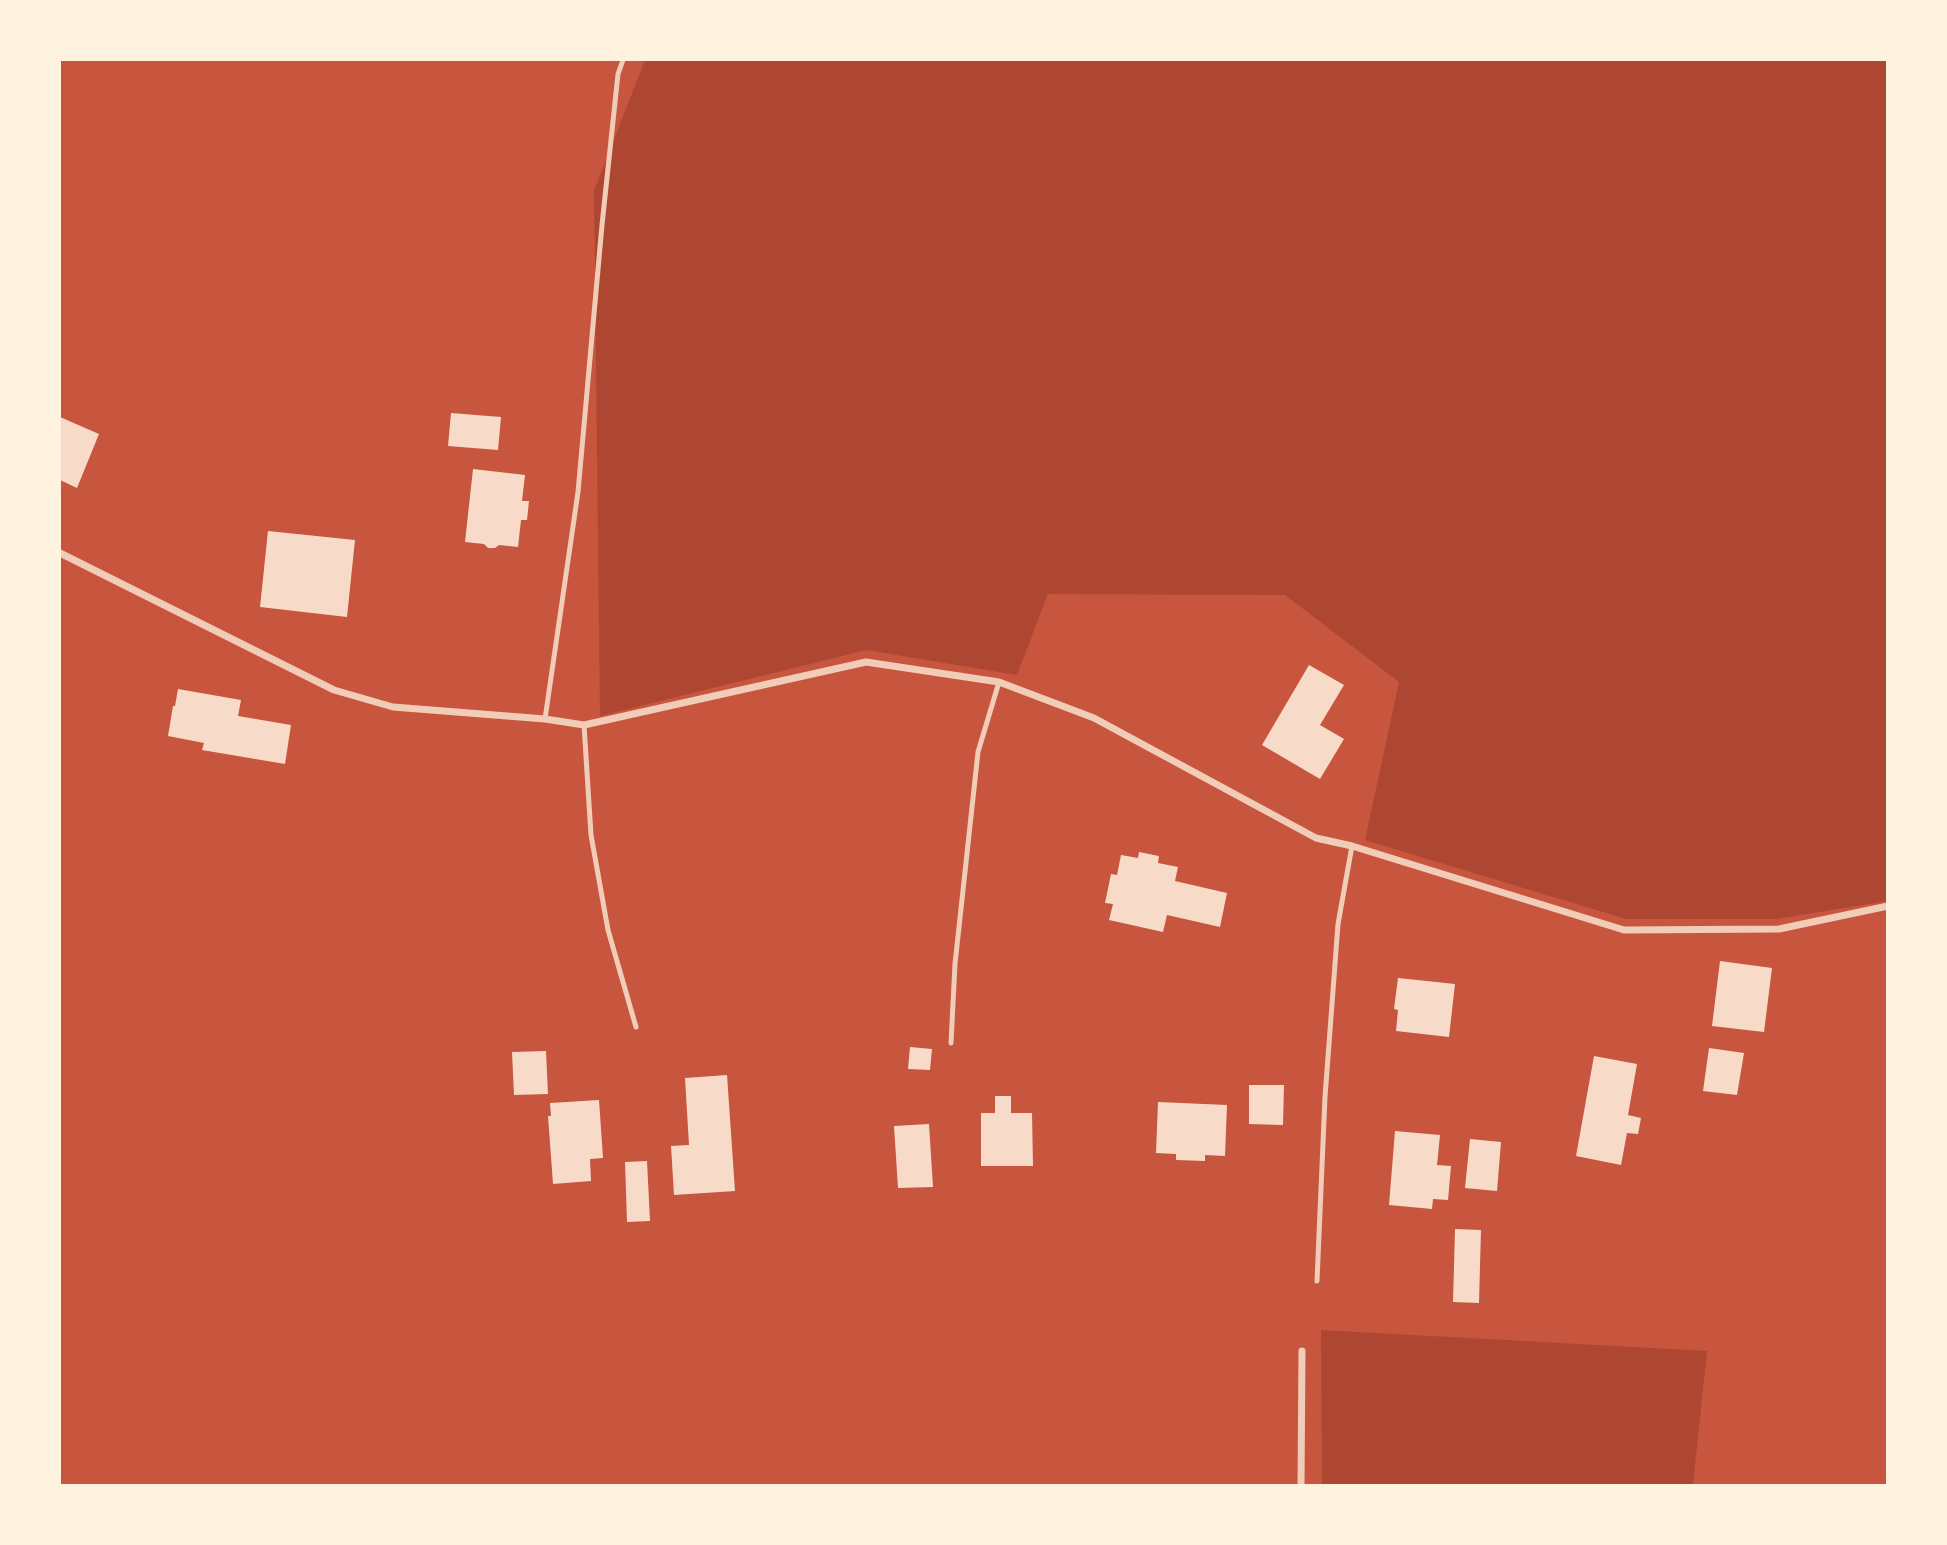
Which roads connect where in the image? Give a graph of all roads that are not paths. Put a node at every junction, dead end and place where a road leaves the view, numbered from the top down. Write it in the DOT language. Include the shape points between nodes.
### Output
graph roads {
  1 [pos="623,60"];
  2 [pos="60,553"];
  3 [pos="999,682"];
  4 [pos="545,719"];
  5 [pos="584,725"];
  6 [pos="1352,846"];
  7 [pos="1888,906"];
  8 [pos="636,1027"];
  9 [pos="951,1043"];
  10 [pos="1317,1281"];
  11 [pos="1302,1350"];
  12 [pos="1301,1486"];
  1 -- 4 [label="lane" via="618,74 578,492"];
  2 -- 4 [label="street" via="334,690 393,708"];
  3 -- 5 [label="street" via="866,662"];
  3 -- 6 [label="street" via="1094,718 1316,838"];
  3 -- 9 [label="lane" via="978,752 954,964"];
  4 -- 5 [label="street"];
  5 -- 8 [label="lane" via="591,835 608,930"];
  6 -- 7 [label="street" via="1623,930 1779,929"];
  6 -- 10 [label="lane" via="1338,923"];
  11 -- 12 [label="street"];
}
